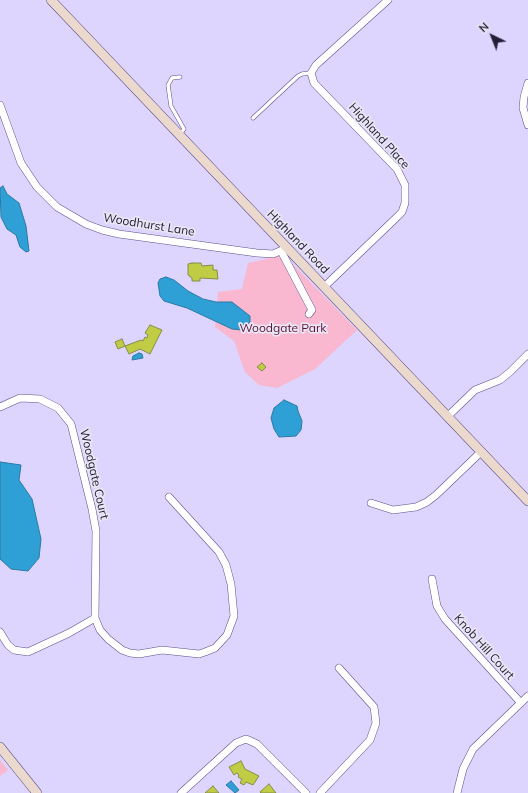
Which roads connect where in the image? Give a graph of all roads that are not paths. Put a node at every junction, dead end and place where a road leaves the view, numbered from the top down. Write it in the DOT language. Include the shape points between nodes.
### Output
graph roads {
  1 [pos="51,0"];
  2 [pos="388,0"];
  3 [pos="311,73"];
  4 [pos="180,77"];
  5 [pos="528,83"];
  6 [pos="0,105"];
  7 [pos="252,118"];
  8 [pos="528,125"];
  9 [pos="180,135"];
  10 [pos="284,249"];
  11 [pos="324,287"];
  12 [pos="309,314"];
  13 [pos="528,354"];
  14 [pos="0,407"];
  15 [pos="447,416"];
  16 [pos="482,452"];
  17 [pos="169,497"];
  18 [pos="527,498"];
  19 [pos="370,502"];
  20 [pos="432,578"];
  21 [pos="95,618"];
  22 [pos="0,632"];
  23 [pos="339,668"];
  24 [pos="528,697"];
  25 [pos="521,703"];
  26 [pos="0,747"];
  27 [pos="37,793"];
  28 [pos="181,793"];
  29 [pos="306,793"];
  30 [pos="320,793"];
  31 [pos="457,793"];
  1 -- 9 [label="street, Highland Road"];
  2 -- 3 [label="street" via="316,65"];
  3 -- 7 [label="lane" via="298,76"];
  3 -- 11 [label="street, Highland Place" via="314,83 397,169 406,185 407,194 402,212"];
  4 -- 9 [label="lane" via="172,78 168,85 171,106 184,129"];
  5 -- 8 [label="street" via="523,108"];
  6 -- 10 [label="street, Woodhurst Lane" via="21,163 28,175 44,195 71,216 102,230 119,234 257,253 273,254"];
  9 -- 10 [label="street, Highland Road"];
  10 -- 11 [label="street, Highland Road"];
  10 -- 12 [label="street" via="312,310"];
  11 -- 15 [label="street, Highland Road"];
  13 -- 15 [label="street" via="500,380 475,390"];
  14 -- 21 [label="street, Woodgate Court" via="20,398 40,399 58,408 71,424 96,531"];
  15 -- 16 [label="street, Highland Road"];
  16 -- 18 [label="street, Highland Road"];
  16 -- 19 [label="street" via="436,495 416,507 393,510"];
  17 -- 21 [label="street" via="219,552 226,565 234,616 227,635 215,648 199,654 162,650 130,653 108,639 100,630"];
  20 -- 25 [label="street, Knob Hill Court" via="437,606 445,619"];
  21 -- 22 [label="street" via="28,652 14,650"];
  23 -- 30 [label="street" via="374,707 376,723 370,740"];
  24 -- 25 [label="street"];
  25 -- 31 [label="street" via="473,749 465,763"];
  26 -- 27 [label="street"];
  28 -- 29 [label="street" via="236,743 246,739 257,744"];
}
